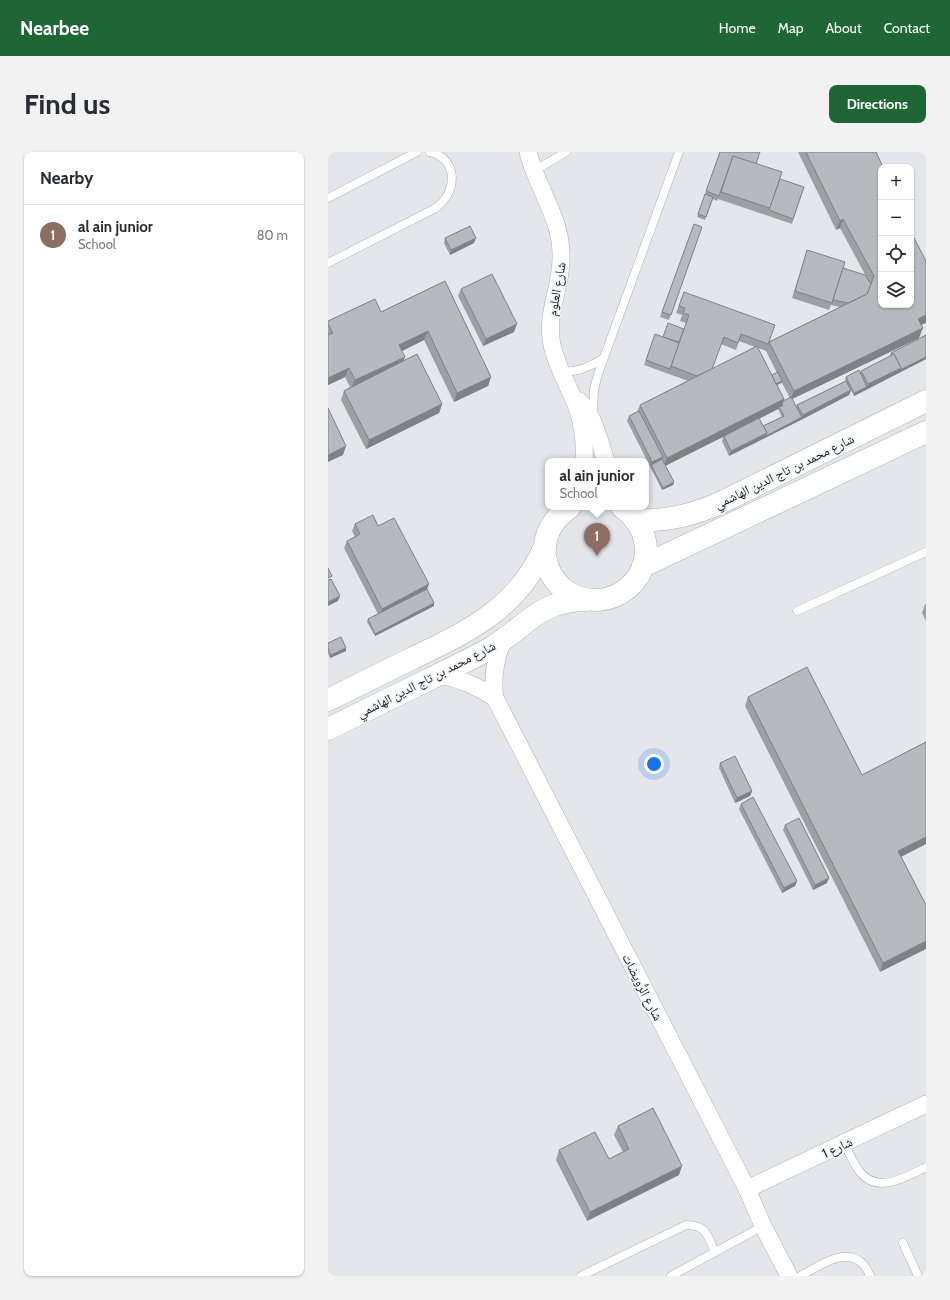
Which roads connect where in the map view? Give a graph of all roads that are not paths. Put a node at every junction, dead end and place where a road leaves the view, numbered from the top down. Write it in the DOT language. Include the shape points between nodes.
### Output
graph roads {
  1 [pos="417,152"];
  2 [pos="430,152"];
  3 [pos="566,152"];
  4 [pos="679,152"];
  5 [pos="528,159"];
  6 [pos="328,198"];
  7 [pos="328,263"];
  8 [pos="602,359"];
  9 [pos="560,372"];
  10 [pos="570,392"];
  11 [pos="926,401"];
  12 [pos="593,421"];
  13 [pos="926,432"];
  14 [pos="584,458"];
  15 [pos="605,458"];
  16 [pos="566,510"];
  17 [pos="629,514"];
  18 [pos="544,548"];
  19 [pos="926,552"];
  20 [pos="643,566"];
  21 [pos="586,600"];
  22 [pos="797,611"];
  23 [pos="504,638"];
  24 [pos="438,675"];
  25 [pos="495,698"];
  26 [pos="328,700"];
  27 [pos="328,729"];
  28 [pos="926,1104"];
  29 [pos="844,1143"];
  30 [pos="926,1167"];
  31 [pos="747,1189"];
  32 [pos="763,1226"];
  33 [pos="903,1243"];
  34 [pos="715,1252"];
  35 [pos="581,1276"];
  36 [pos="671,1276"];
  37 [pos="790,1276"];
  38 [pos="800,1276"];
  39 [pos="870,1276"];
  40 [pos="918,1276"];
  1 -- 6 [label="lane"];
  2 -- 7 [label="lane" via="441,157 451,170 452,186 445,200 434,209"];
  3 -- 5 [label="lane"];
  4 -- 8 [label="lane"];
  5 -- 9 [label="street, شارع العلوم" via="556,223 560,245 561,266 550,320 552,346"];
  8 -- 9 [label="lane" via="582,370"];
  8 -- 12 [label="lane" via="594,389"];
  9 -- 10 [label="street, شارع العلوم"];
  10 -- 12 [label="street, شارع العلوم" via="584,404"];
  10 -- 14 [label="street, شارع العلوم" via="583,430"];
  11 -- 17 [label="street, شارع محمد بن تاج الدين الهاشمي" via="704,510 651,521"];
  12 -- 15 [label="street, شارع العلوم"];
  13 -- 20 [label="street, شارع محمد بن تاج الدين الهاشمي"];
  16 -- 18 [label="street, شارع محمد بن تاج الدين الهاشمي" via="552,523"];
  17 -- 20 [label="street" via="640,526 645,539 646,553"];
  18 -- 21 [label="street" via="552,576 561,587"];
  18 -- 26 [label="street, شارع محمد بن تاج الدين الهاشمي" via="532,572 519,589 484,620"];
  19 -- 22 [label="lane"];
  20 -- 21 [label="street, شارع محمد بن تاج الدين الهاشمي" via="637,579 614,597"];
  21 -- 23 [label="street, شارع محمد بن تاج الدين الهاشمي" via="566,601 548,607 536,613"];
  23 -- 24 [label="street, شارع محمد بن تاج الدين الهاشمي"];
  23 -- 25 [label="street, شارع الرُّويضات" via="495,668"];
  24 -- 25 [label="street" via="462,680"];
  24 -- 27 [label="street, شارع محمد بن تاج الدين الهاشمي"];
  25 -- 31 [label="street, شارع الرُّويضات"];
  28 -- 29 [label="street, شارع 1"];
  29 -- 30 [label="lane" via="857,1168 875,1182 891,1183"];
  29 -- 31 [label="street, شارع 1"];
  31 -- 32 [label="street, شارع الرُّويضات"];
  32 -- 34 [label="lane"];
  32 -- 37 [label="street, شارع الرُّويضات"];
  33 -- 40 [label="lane"];
  34 -- 35 [label="lane" via="700,1226 686,1225"];
  34 -- 36 [label="lane"];
  38 -- 39 [label="lane" via="843,1256 865,1265"];
}
